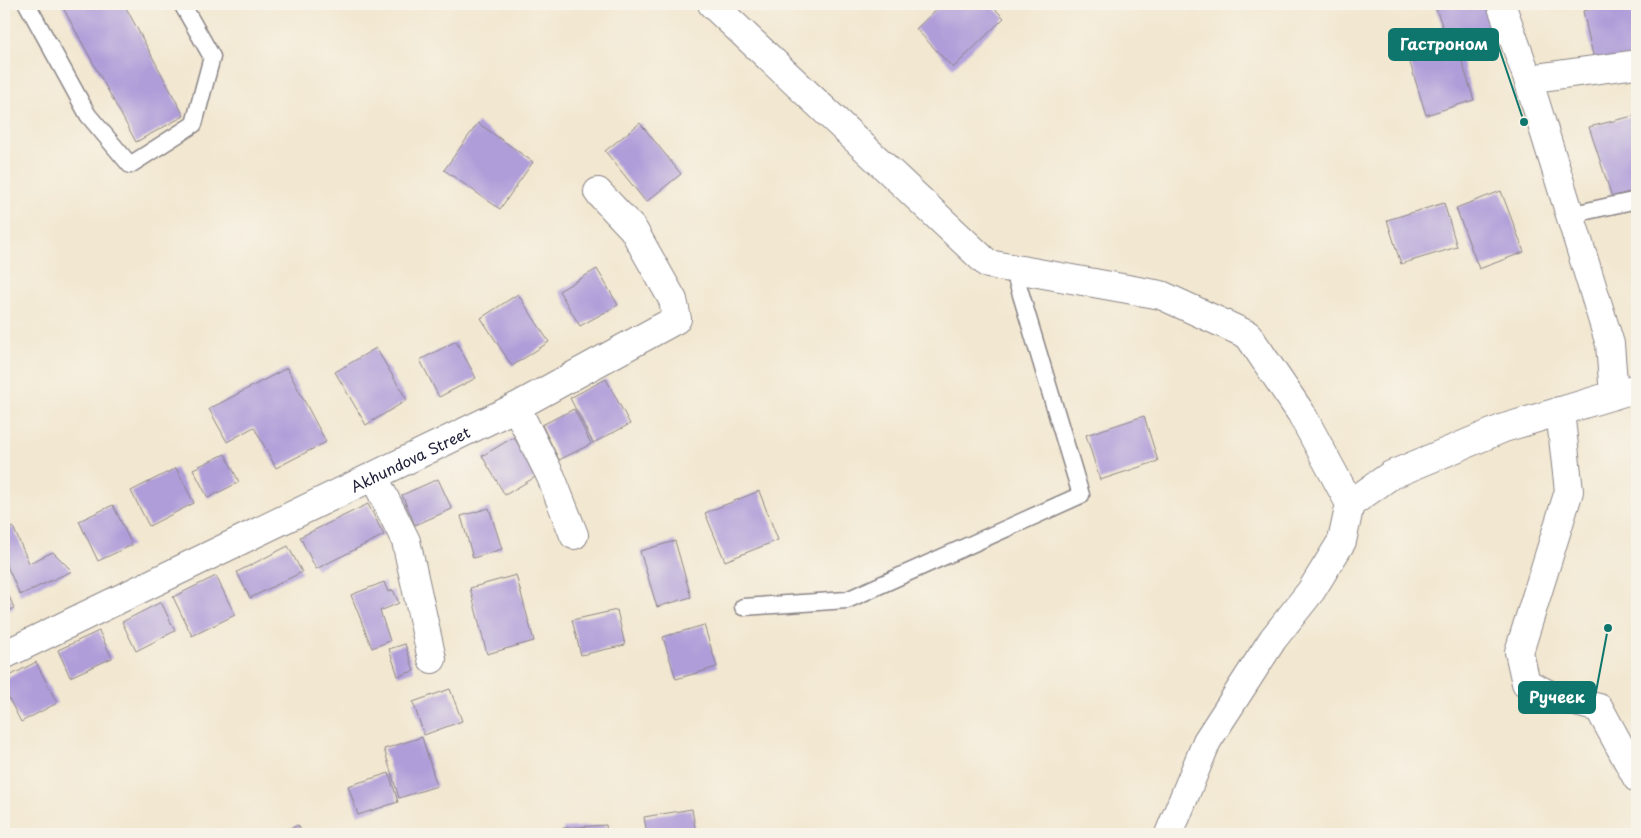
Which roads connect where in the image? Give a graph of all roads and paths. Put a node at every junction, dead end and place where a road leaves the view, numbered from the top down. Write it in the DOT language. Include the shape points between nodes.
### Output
graph roads {
  1 [pos="27,4"];
  2 [pos="182,4"];
  3 [pos="712,4"];
  4 [pos="1501,4"];
  5 [pos="1637,64"];
  6 [pos="1528,79"];
  7 [pos="598,192"];
  8 [pos="1637,200"];
  9 [pos="1569,215"];
  10 [pos="1013,268"];
  11 [pos="1626,391"];
  12 [pos="516,407"];
  13 [pos="1560,411"];
  14 [pos="374,476"];
  15 [pos="1350,504"];
  16 [pos="574,535"];
  17 [pos="743,607"];
  18 [pos="4,655"];
  19 [pos="432,659"];
  20 [pos="1637,778"];
  21 [pos="1169,834"];
  1 -- 2 [label="lane" via="88,115 130,165 194,124 212,57"];
  3 -- 10 [label="street" via="988,264"];
  4 -- 6 [label="street"];
  5 -- 6 [label="street"];
  6 -- 9 [label="street"];
  7 -- 12 [label="street, Akhundova Street" via="633,229 673,300 677,319"];
  8 -- 9 [label="lane"];
  9 -- 11 [label="street"];
  10 -- 15 [label="street" via="1161,295 1248,334 1301,413"];
  10 -- 17 [label="lane" via="1081,495 847,600"];
  11 -- 13 [label="street"];
  12 -- 14 [label="street, Akhundova Street"];
  12 -- 16 [label="street" via="551,477"];
  13 -- 15 [label="street" via="1504,428 1390,474"];
  13 -- 20 [label="street" via="1569,491 1520,652 1526,683 1552,696 1599,708"];
  14 -- 18 [label="street, Akhundova Street"];
  14 -- 19 [label="street" via="406,541"];
  15 -- 21 [label="street" via="1342,541 1207,741"];
}
